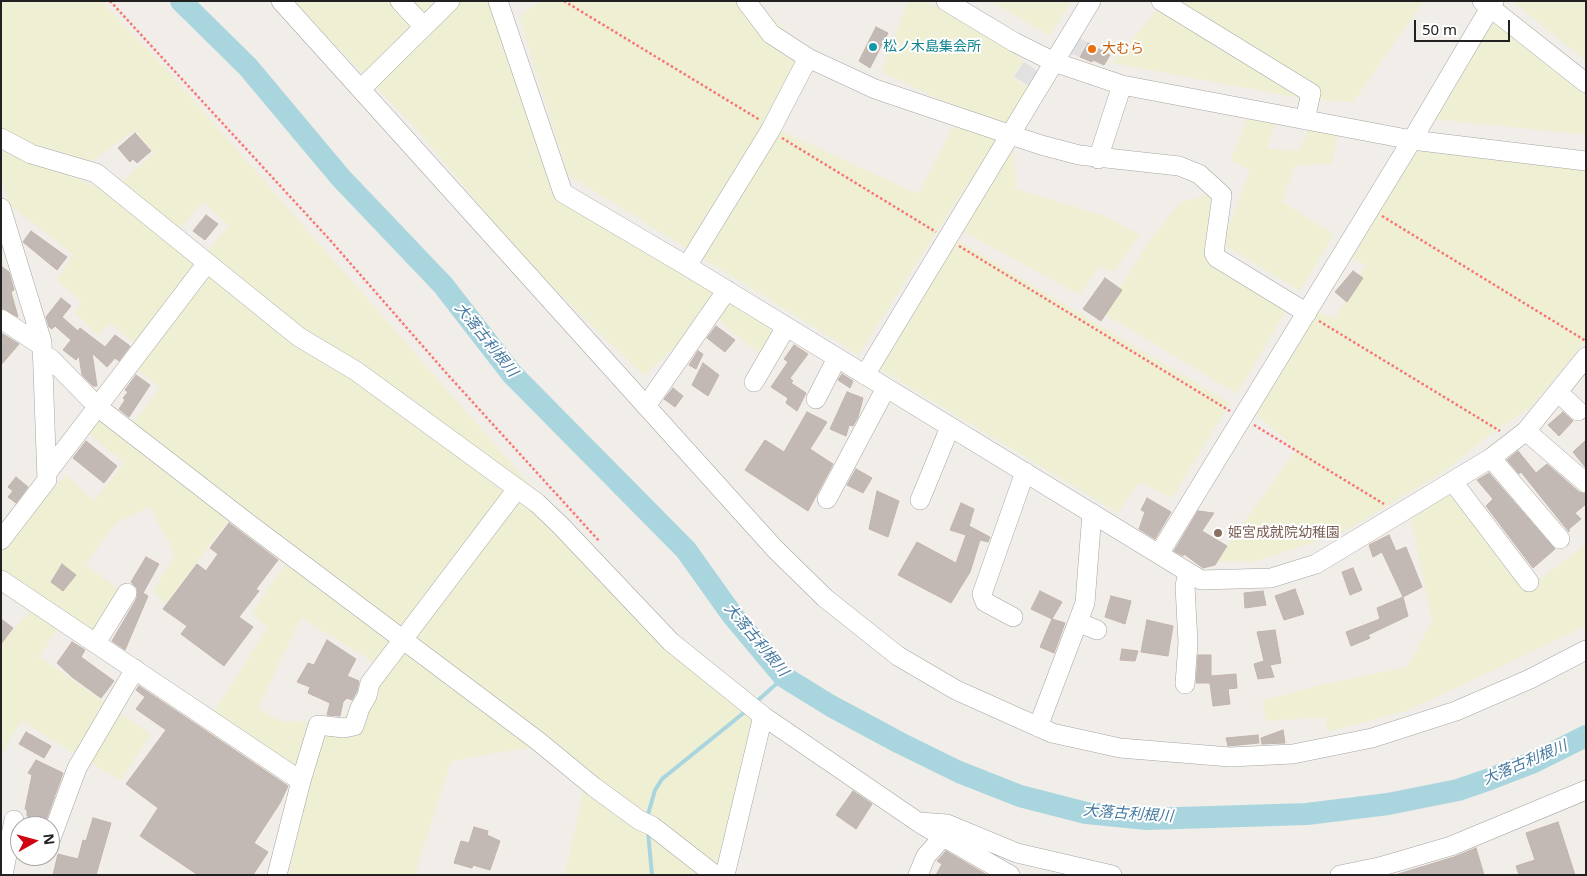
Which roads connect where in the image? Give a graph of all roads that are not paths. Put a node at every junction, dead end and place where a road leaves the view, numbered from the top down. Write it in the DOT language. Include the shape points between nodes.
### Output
graph roads {
  1 [pos="281,1"];
  2 [pos="400,1"];
  3 [pos="450,1"];
  4 [pos="498,1"];
  5 [pos="746,1"];
  6 [pos="946,1"];
  7 [pos="1091,1"];
  8 [pos="1161,1"];
  9 [pos="1489,3"];
  10 [pos="424,27"];
  11 [pos="808,58"];
  12 [pos="1054,62"];
  13 [pos="1586,83"];
  14 [pos="1122,85"];
  15 [pos="361,89"];
  16 [pos="1305,120"];
  17 [pos="1011,134"];
  18 [pos="1,138"];
  19 [pos="1412,140"];
  20 [pos="1098,159"];
  21 [pos="1586,161"];
  22 [pos="1,208"];
  23 [pos="5,233"];
  24 [pos="207,263"];
  25 [pos="687,266"];
  26 [pos="727,290"];
  27 [pos="1307,313"];
  28 [pos="1,319"];
  29 [pos="786,327"];
  30 [pos="43,351"];
  31 [pos="1586,357"];
  32 [pos="836,358"];
  33 [pos="865,375"];
  34 [pos="754,382"];
  35 [pos="886,388"];
  36 [pos="1558,392"];
  37 [pos="816,399"];
  38 [pos="646,406"];
  39 [pos="99,408"];
  40 [pos="1578,412"];
  41 [pos="950,426"];
  42 [pos="1520,435"];
  43 [pos="1491,458"];
  44 [pos="1025,472"];
  45 [pos="47,473"];
  46 [pos="1453,482"];
  47 [pos="1586,483"];
  48 [pos="516,488"];
  49 [pos="827,498"];
  50 [pos="920,500"];
  51 [pos="1092,512"];
  52 [pos="1560,539"];
  53 [pos="1,540"];
  54 [pos="1159,554"];
  55 [pos="1188,572"];
  56 [pos="1,580"];
  57 [pos="1529,582"];
  58 [pos="127,593"];
  59 [pos="1013,616"];
  60 [pos="1078,622"];
  61 [pos="1097,630"];
  62 [pos="403,639"];
  63 [pos="96,643"];
  64 [pos="1586,650"];
  65 [pos="135,669"];
  66 [pos="1185,684"];
  67 [pos="763,716"];
  68 [pos="1038,727"];
  69 [pos="301,781"];
  70 [pos="1586,790"];
  71 [pos="59,816"];
  72 [pos="918,822"];
  73 [pos="943,837"];
  74 [pos="10,855"];
  75 [pos="3,875"];
  76 [pos="277,875"];
  77 [pos="715,875"];
  78 [pos="725,875"];
  79 [pos="918,875"];
  80 [pos="1010,875"];
  81 [pos="1112,875"];
  82 [pos="1340,875"];
  1 -- 15 [label="street"];
  2 -- 10 [label="street"];
  3 -- 10 [label="street"];
  4 -- 25 [label="street" via="563,193"];
  5 -- 11 [label="street" via="771,34"];
  6 -- 12 [label="street"];
  7 -- 12 [label="street"];
  8 -- 16 [label="street" via="1311,93"];
  9 -- 13 [label="street"];
  9 -- 19 [label="street"];
  10 -- 15 [label="street"];
  11 -- 17 [label="street" via="875,89"];
  11 -- 25 [label="street" via="771,129"];
  12 -- 14 [label="street"];
  12 -- 17 [label="street"];
  14 -- 16 [label="street"];
  14 -- 20 [label="street"];
  15 -- 38 [label="street"];
  16 -- 19 [label="street"];
  17 -- 20 [label="street"];
  17 -- 33 [label="street"];
  18 -- 24 [label="street" via="31,154 96,173"];
  19 -- 21 [label="street"];
  19 -- 27 [label="street"];
  20 -- 27 [label="street" via="1179,166 1199,174 1222,195 1214,253 1217,258"];
  22 -- 23 [label="street"];
  23 -- 30 [label="street"];
  24 -- 39 [label="street"];
  24 -- 48 [label="street" via="299,337 356,371"];
  25 -- 26 [label="street"];
  26 -- 29 [label="street"];
  26 -- 38 [label="street"];
  27 -- 54 [label="street"];
  28 -- 30 [label="street"];
  29 -- 32 [label="street"];
  29 -- 34 [label="street"];
  30 -- 39 [label="street"];
  30 -- 45 [label="street"];
  31 -- 36 [label="street"];
  32 -- 33 [label="street"];
  32 -- 37 [label="street"];
  33 -- 35 [label="street"];
  35 -- 41 [label="street"];
  35 -- 49 [label="street"];
  36 -- 40 [label="street"];
  36 -- 42 [label="street"];
  38 -- 68 [label="street" via="775,549 825,598 898,656 956,690"];
  39 -- 45 [label="street"];
  39 -- 62 [label="street"];
  41 -- 44 [label="street"];
  41 -- 50 [label="street"];
  42 -- 43 [label="street"];
  42 -- 47 [label="street"];
  43 -- 46 [label="street"];
  43 -- 52 [label="street"];
  44 -- 51 [label="street"];
  44 -- 59 [label="street" via="982,588 985,602"];
  45 -- 53 [label="street" via="47,480"];
  46 -- 55 [label="street" via="1316,564 1270,578 1200,580"];
  46 -- 57 [label="street"];
  48 -- 62 [label="street"];
  48 -- 67 [label="street" via="562,526 671,642"];
  51 -- 54 [label="street"];
  51 -- 60 [label="street" via="1085,603"];
  54 -- 55 [label="street"];
  55 -- 66 [label="street" via="1185,586 1188,643"];
  56 -- 63 [label="street"];
  58 -- 63 [label="street"];
  60 -- 61 [label="street"];
  60 -- 68 [label="street"];
  62 -- 69 [label="street" via="370,683 354,726 318,725"];
  62 -- 77 [label="street" via="594,787 652,826"];
  63 -- 65 [label="street"];
  64 -- 68 [label="street" via="1530,679 1447,714 1372,738 1293,754 1230,758 1120,748"];
  65 -- 69 [label="street"];
  65 -- 71 [label="street" via="77,768"];
  67 -- 72 [label="street"];
  67 -- 78 [label="street"];
  69 -- 76 [label="street"];
  70 -- 82 [label="street" via="1451,846"];
  72 -- 73 [label="street"];
  72 -- 81 [label="street" via="948,824 1017,852"];
  73 -- 79 [label="street" via="926,856"];
  73 -- 80 [label="street"];
  74 -- 75 [label="street"];
}
